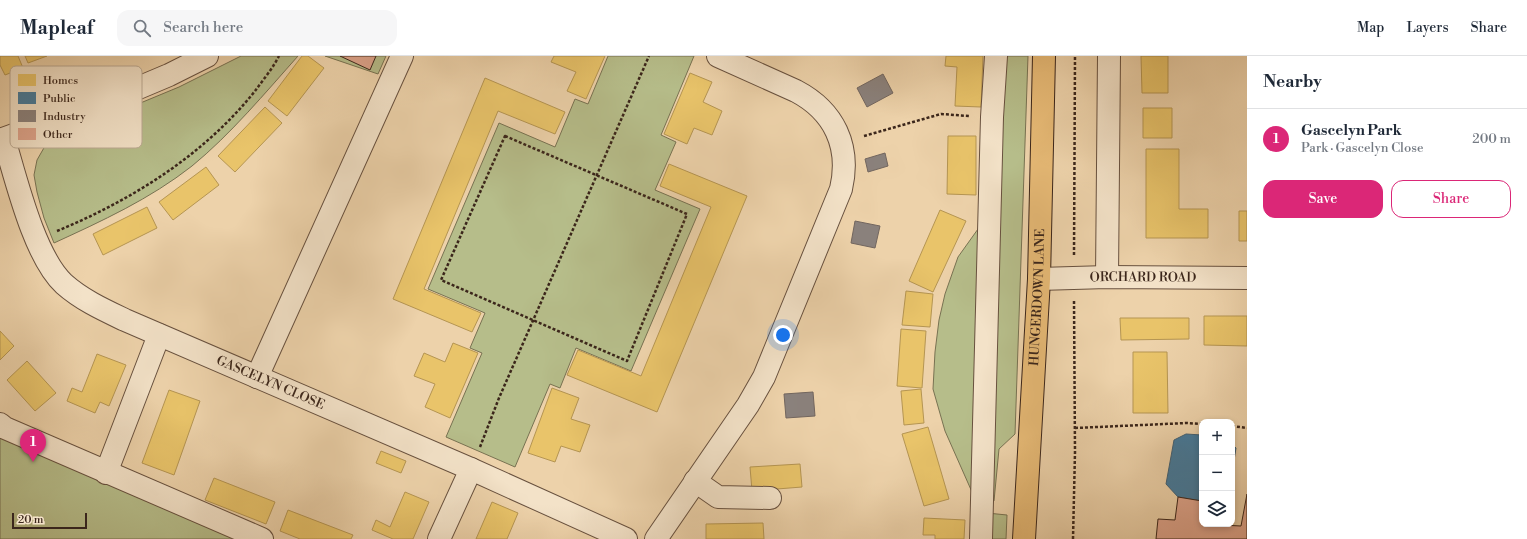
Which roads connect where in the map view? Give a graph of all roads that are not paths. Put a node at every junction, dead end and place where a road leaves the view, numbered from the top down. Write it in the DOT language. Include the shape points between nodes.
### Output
graph roads {
  1 [pos="207,56"];
  2 [pos="402,56"];
  3 [pos="718,56"];
  4 [pos="996,56"];
  5 [pos="1044,56"];
  6 [pos="1109,56"];
  7 [pos="142,86"];
  8 [pos="2,139"];
  9 [pos="1107,277"];
  10 [pos="1247,278"];
  11 [pos="1039,280"];
  12 [pos="159,335"];
  13 [pos="257,376"];
  14 [pos="0,424"];
  15 [pos="471,469"];
  16 [pos="106,473"];
  17 [pos="695,482"];
  18 [pos="770,498"];
  19 [pos="262,539"];
  20 [pos="439,539"];
  21 [pos="626,539"];
  22 [pos="656,539"];
  23 [pos="981,539"];
  24 [pos="1024,539"];
  1 -- 7 [label="street"];
  2 -- 13 [label="street"];
  3 -- 17 [label="street" via="806,97 822,109 838,135 844,165 841,189 764,377 748,405"];
  4 -- 23 [label="street" via="992,117"];
  5 -- 11 [label="main road, HUNGERDOWN LANE"];
  6 -- 9 [label="street"];
  8 -- 12 [label="street, GASCELYN CLOSE" via="37,239 55,274 86,301"];
  9 -- 10 [label="street, ORCHARD ROAD"];
  9 -- 11 [label="street, ORCHARD ROAD"];
  11 -- 24 [label="main road, HUNGERDOWN LANE"];
  12 -- 13 [label="street, GASCELYN CLOSE"];
  12 -- 16 [label="street"];
  13 -- 15 [label="street, GASCELYN CLOSE"];
  14 -- 16 [label="street"];
  15 -- 20 [label="street"];
  15 -- 21 [label="street, GASCELYN CLOSE"];
  16 -- 19 [label="street"];
  17 -- 18 [label="street" via="718,497"];
  17 -- 22 [label="street"];
}
